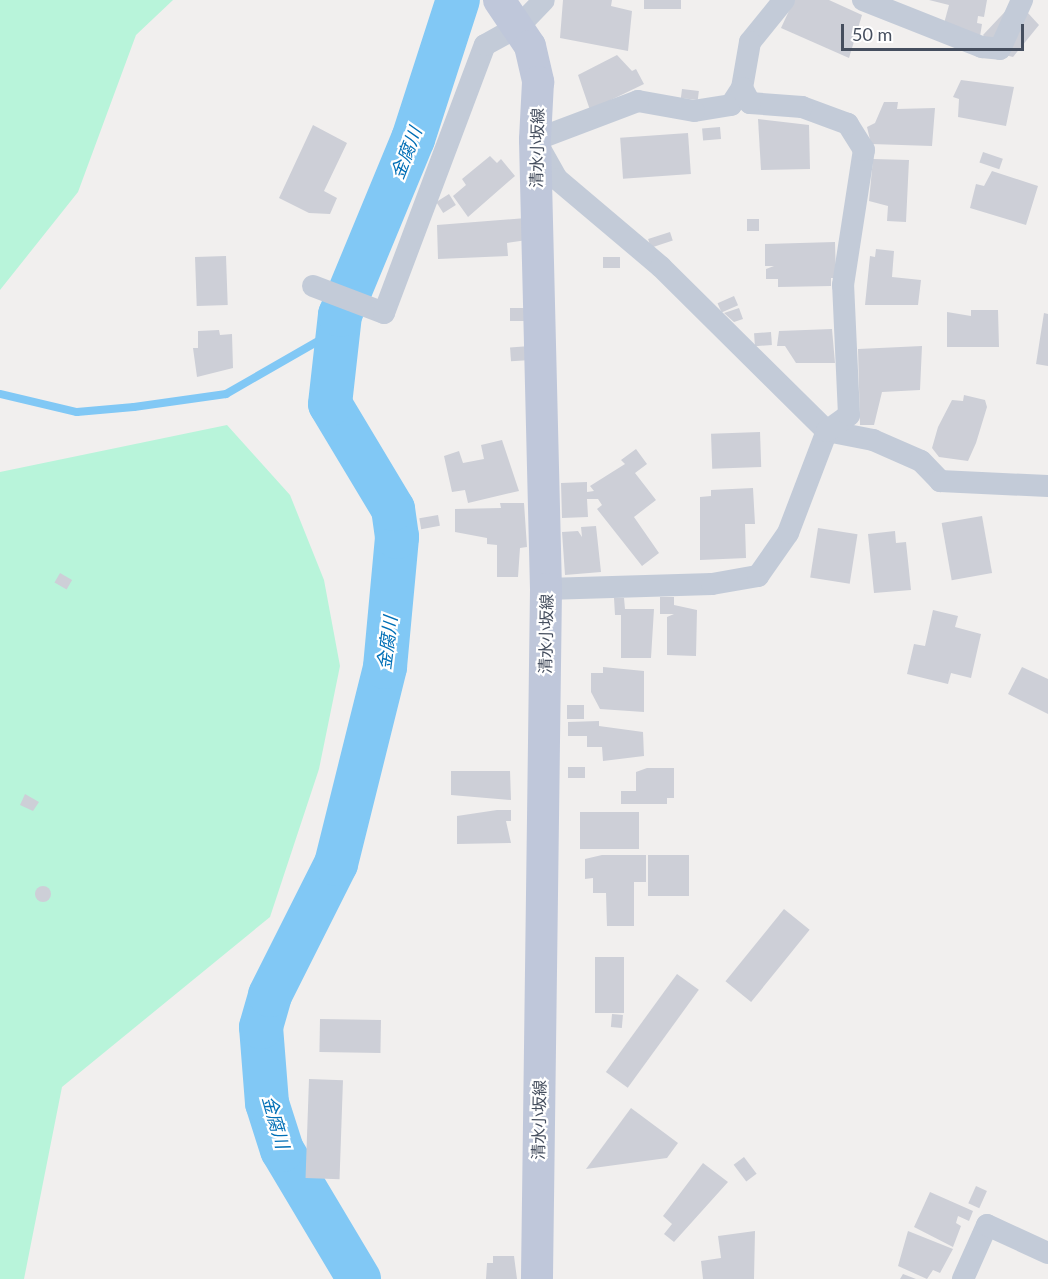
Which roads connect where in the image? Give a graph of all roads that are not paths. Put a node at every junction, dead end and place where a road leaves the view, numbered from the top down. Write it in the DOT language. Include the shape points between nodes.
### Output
graph roads {
  1 [pos="544,0"];
  2 [pos="784,0"];
  3 [pos="863,0"];
  4 [pos="1022,0"];
  5 [pos="508,12"];
  6 [pos="742,88"];
  7 [pos="535,140"];
  8 [pos="313,286"];
  9 [pos="827,431"];
  10 [pos="1048,486"];
  11 [pos="546,589"];
  12 [pos="1048,1253"];
  13 [pos="537,1279"];
  14 [pos="963,1279"];
  1 -- 5 [label="street"];
  2 -- 6 [label="street" via="750,42"];
  3 -- 4 [label="street" via="982,47 1000,49"];
  5 -- 7 [label="main road, 清水小坂線" via="538,82"];
  5 -- 8 [label="street" via="485,45 384,313"];
  6 -- 7 [label="street" via="731,105 694,111 638,101"];
  6 -- 9 [label="street" via="750,102 802,107 848,124 864,150 843,285 849,415"];
  7 -- 9 [label="street" via="557,179 661,267"];
  7 -- 11 [label="main road, 清水小坂線"];
  9 -- 10 [label="street" via="873,440 921,461 940,482"];
  9 -- 11 [label="street" via="788,533 758,576 712,584"];
  11 -- 13 [label="main road, 清水小坂線"];
  12 -- 14 [label="street" via="987,1225"];
}
